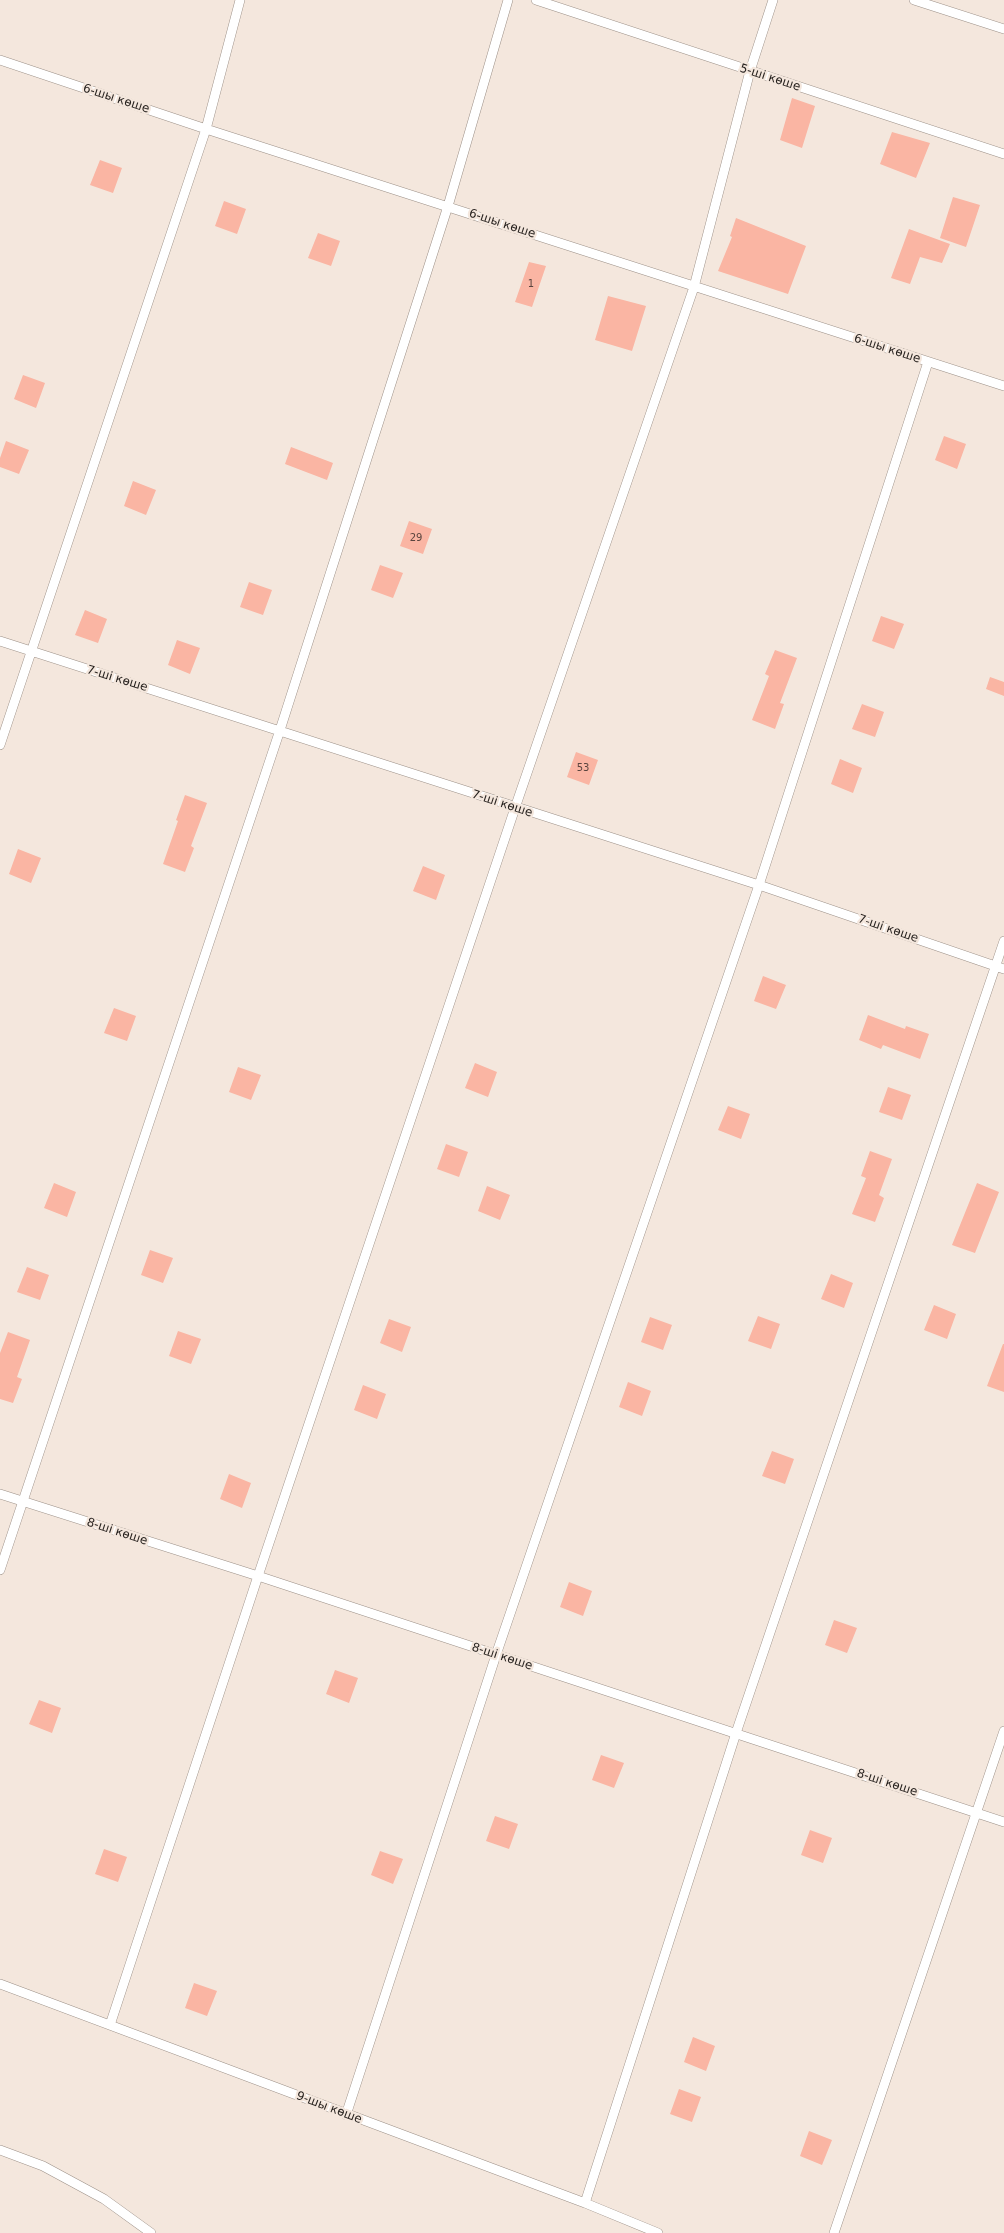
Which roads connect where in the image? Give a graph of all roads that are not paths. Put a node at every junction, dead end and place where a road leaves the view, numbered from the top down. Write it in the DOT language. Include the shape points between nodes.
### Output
graph roads {
  1 [pos="240,0"];
  2 [pos="508,0"];
  3 [pos="536,0"];
  4 [pos="773,0"];
  5 [pos="914,0"];
  6 [pos="1004,29"];
  7 [pos="0,60"];
  8 [pos="750,71"];
  9 [pos="206,129"];
  10 [pos="1004,154"];
  11 [pos="448,206"];
  12 [pos="694,287"];
  13 [pos="928,362"];
  14 [pos="1004,386"];
  15 [pos="0,641"];
  16 [pos="31,652"];
  17 [pos="280,730"];
  18 [pos="0,746"];
  19 [pos="515,808"];
  20 [pos="759,885"];
  21 [pos="1004,941"];
  22 [pos="1000,968"];
  23 [pos="0,1494"];
  24 [pos="22,1502"];
  25 [pos="0,1570"];
  26 [pos="258,1576"];
  27 [pos="496,1655"];
  28 [pos="1004,1731"];
  29 [pos="736,1733"];
  30 [pos="977,1813"];
  31 [pos="1004,1822"];
  32 [pos="0,1984"];
  33 [pos="110,2025"];
  34 [pos="346,2115"];
  35 [pos="0,2150"];
  36 [pos="585,2203"];
  37 [pos="151,2233"];
  38 [pos="658,2233"];
  39 [pos="834,2233"];
  1 -- 9 [label="lane"];
  2 -- 11 [label="lane"];
  3 -- 8 [label="lane, 5-ші көше"];
  4 -- 8 [label="lane"];
  5 -- 6 [label="lane"];
  7 -- 9 [label="lane, 6-шы көше"];
  8 -- 10 [label="lane, 5-ші көше"];
  8 -- 12 [label="lane"];
  9 -- 11 [label="lane, 6-шы көше"];
  9 -- 16 [label="lane"];
  11 -- 12 [label="lane, 6-шы көше"];
  11 -- 17 [label="lane"];
  12 -- 13 [label="lane, 6-шы көше"];
  12 -- 19 [label="lane"];
  13 -- 14 [label="lane, 6-шы көше"];
  13 -- 20 [label="lane"];
  15 -- 16 [label="lane, 7-ші көше"];
  16 -- 17 [label="lane, 7-ші көше"];
  16 -- 18 [label="lane"];
  17 -- 19 [label="lane, 7-ші көше"];
  17 -- 24 [label="lane"];
  19 -- 20 [label="lane, 7-ші көше"];
  19 -- 26 [label="lane"];
  20 -- 22 [label="lane, 7-ші көше"];
  20 -- 27 [label="lane"];
  21 -- 22 [label="lane"];
  22 -- 29 [label="lane"];
  23 -- 24 [label="lane, 8-ші көше"];
  24 -- 25 [label="lane"];
  24 -- 26 [label="lane, 8-ші көше"];
  26 -- 27 [label="lane, 8-ші көше"];
  26 -- 33 [label="lane"];
  27 -- 29 [label="lane, 8-ші көше"];
  27 -- 34 [label="lane"];
  28 -- 30 [label="lane"];
  29 -- 30 [label="lane, 8-ші көше"];
  29 -- 36 [label="lane"];
  30 -- 31 [label="lane, 8-ші көше"];
  30 -- 39 [label="lane"];
  32 -- 33 [label="lane, 9-шы көше"];
  33 -- 34 [label="lane, 9-шы көше"];
  34 -- 36 [label="lane, 9-шы көше"];
  35 -- 37 [label="lane" via="43,2166 104,2198"];
  36 -- 38 [label="lane, 9-шы көше"];
}
